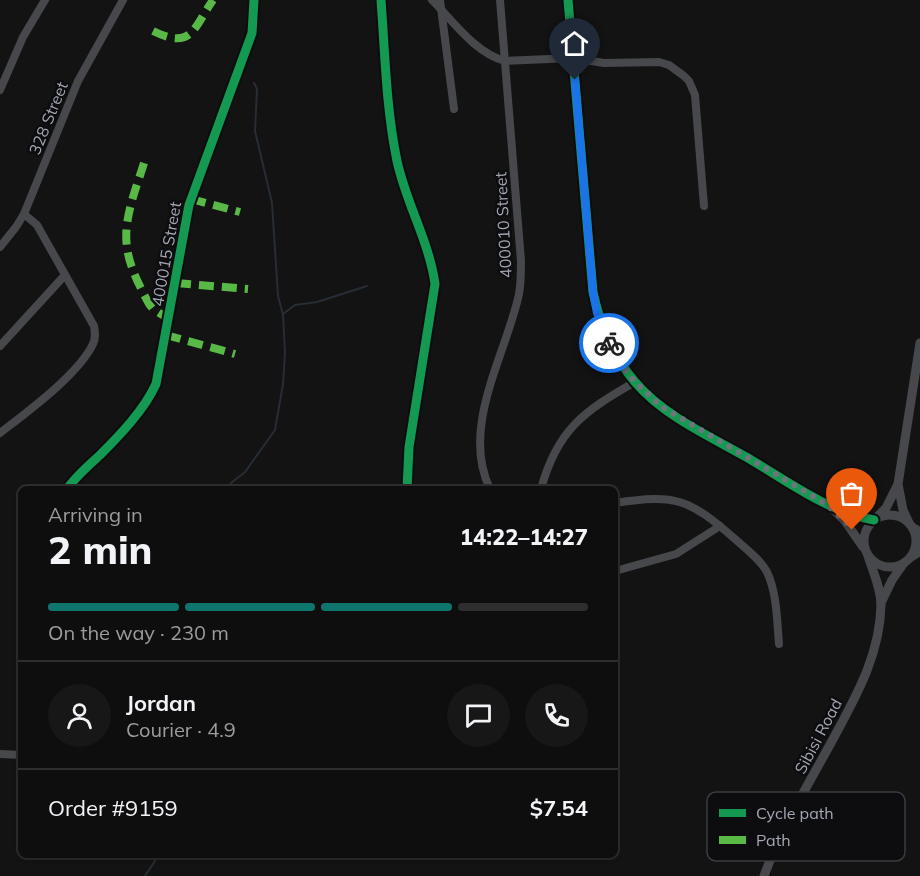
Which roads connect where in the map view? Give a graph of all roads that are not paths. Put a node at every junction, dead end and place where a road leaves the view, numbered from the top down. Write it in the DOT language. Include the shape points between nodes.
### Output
graph roads {
  1 [pos="45,0"];
  2 [pos="123,0"];
  3 [pos="254,0"];
  4 [pos="381,0"];
  5 [pos="432,0"];
  6 [pos="440,0"];
  7 [pos="500,0"];
  8 [pos="568,0"];
  9 [pos="441,9"];
  10 [pos="573,58"];
  11 [pos="505,61"];
  12 [pos="0,90"];
  13 [pos="454,110"];
  14 [pos="704,206"];
  15 [pos="24,214"];
  16 [pos="0,247"];
  17 [pos="65,275"];
  18 [pos="920,343"];
  19 [pos="0,346"];
  20 [pos="635,382"];
  21 [pos="0,433"];
  22 [pos="898,484"];
  23 [pos="69,486"];
  24 [pos="407,486"];
  25 [pos="489,486"];
  26 [pos="542,486"];
  27 [pos="618,502"];
  28 [pos="826,504"];
  29 [pos="875,519"];
  30 [pos="720,526"];
  31 [pos="914,527"];
  32 [pos="920,552"];
  33 [pos="867,553"];
  34 [pos="907,561"];
  35 [pos="618,570"];
  36 [pos="880,605"];
  37 [pos="778,644"];
  38 [pos="0,754"];
  39 [pos="18,755"];
  40 [pos="805,792"];
  41 [pos="770,861"];
  42 [pos="764,876"];
  1 -- 12 [label="street" via="23,37"];
  2 -- 15 [label="street, 328 Street" via="78,81"];
  3 -- 23 [label="street, 400015 Street" via="252,33 189,205 156,384 127,425"];
  4 -- 24 [label="street" via="398,163 435,284 409,447"];
  5 -- 9 [label="street"];
  6 -- 9 [label="street"];
  7 -- 11 [label="street, 400010 Street"];
  8 -- 10 [label="street"];
  9 -- 11 [label="street" via="482,49"];
  9 -- 13 [label="street"];
  10 -- 11 [label="street"];
  10 -- 14 [label="street" via="604,63 659,62 689,81 695,95"];
  10 -- 20 [label="street" via="595,303 609,342"];
  11 -- 25 [label="street, 400010 Street" via="521,279 488,394 479,446"];
  15 -- 16 [label="street, 328 Street"];
  15 -- 17 [label="street" via="37,225"];
  17 -- 19 [label="street"];
  17 -- 21 [label="street" via="94,326 93,345 57,387"];
  18 -- 22 [label="street"];
  20 -- 26 [label="street" via="596,405 575,424 559,443"];
  20 -- 28 [label="street" via="676,417"];
  22 -- 29 [label="street" via="886,508"];
  22 -- 31 [label="street" via="903,510"];
  27 -- 30 [label="street" via="640,498 678,500"];
  28 -- 29 [label="street" via="854,516"];
  28 -- 33 [label="street, Sibisi Road" via="845,521"];
  29 -- 31 [label="street" via="894,515"];
  29 -- 33 [label="street" via="864,534"];
  30 -- 35 [label="street" via="676,554"];
  30 -- 37 [label="street" via="767,573 776,610"];
  31 -- 34 [label="street" via="916,544"];
  32 -- 34 [label="street"];
  33 -- 34 [label="street" via="874,562 890,567"];
  33 -- 36 [label="street, Sibisi Road"];
  34 -- 36 [label="street, Sibisi Road"];
  36 -- 40 [label="street, Sibisi Road" via="865,679"];
  38 -- 39 [label="street"];
  41 -- 42 [label="street, Sibisi Road"];
}
